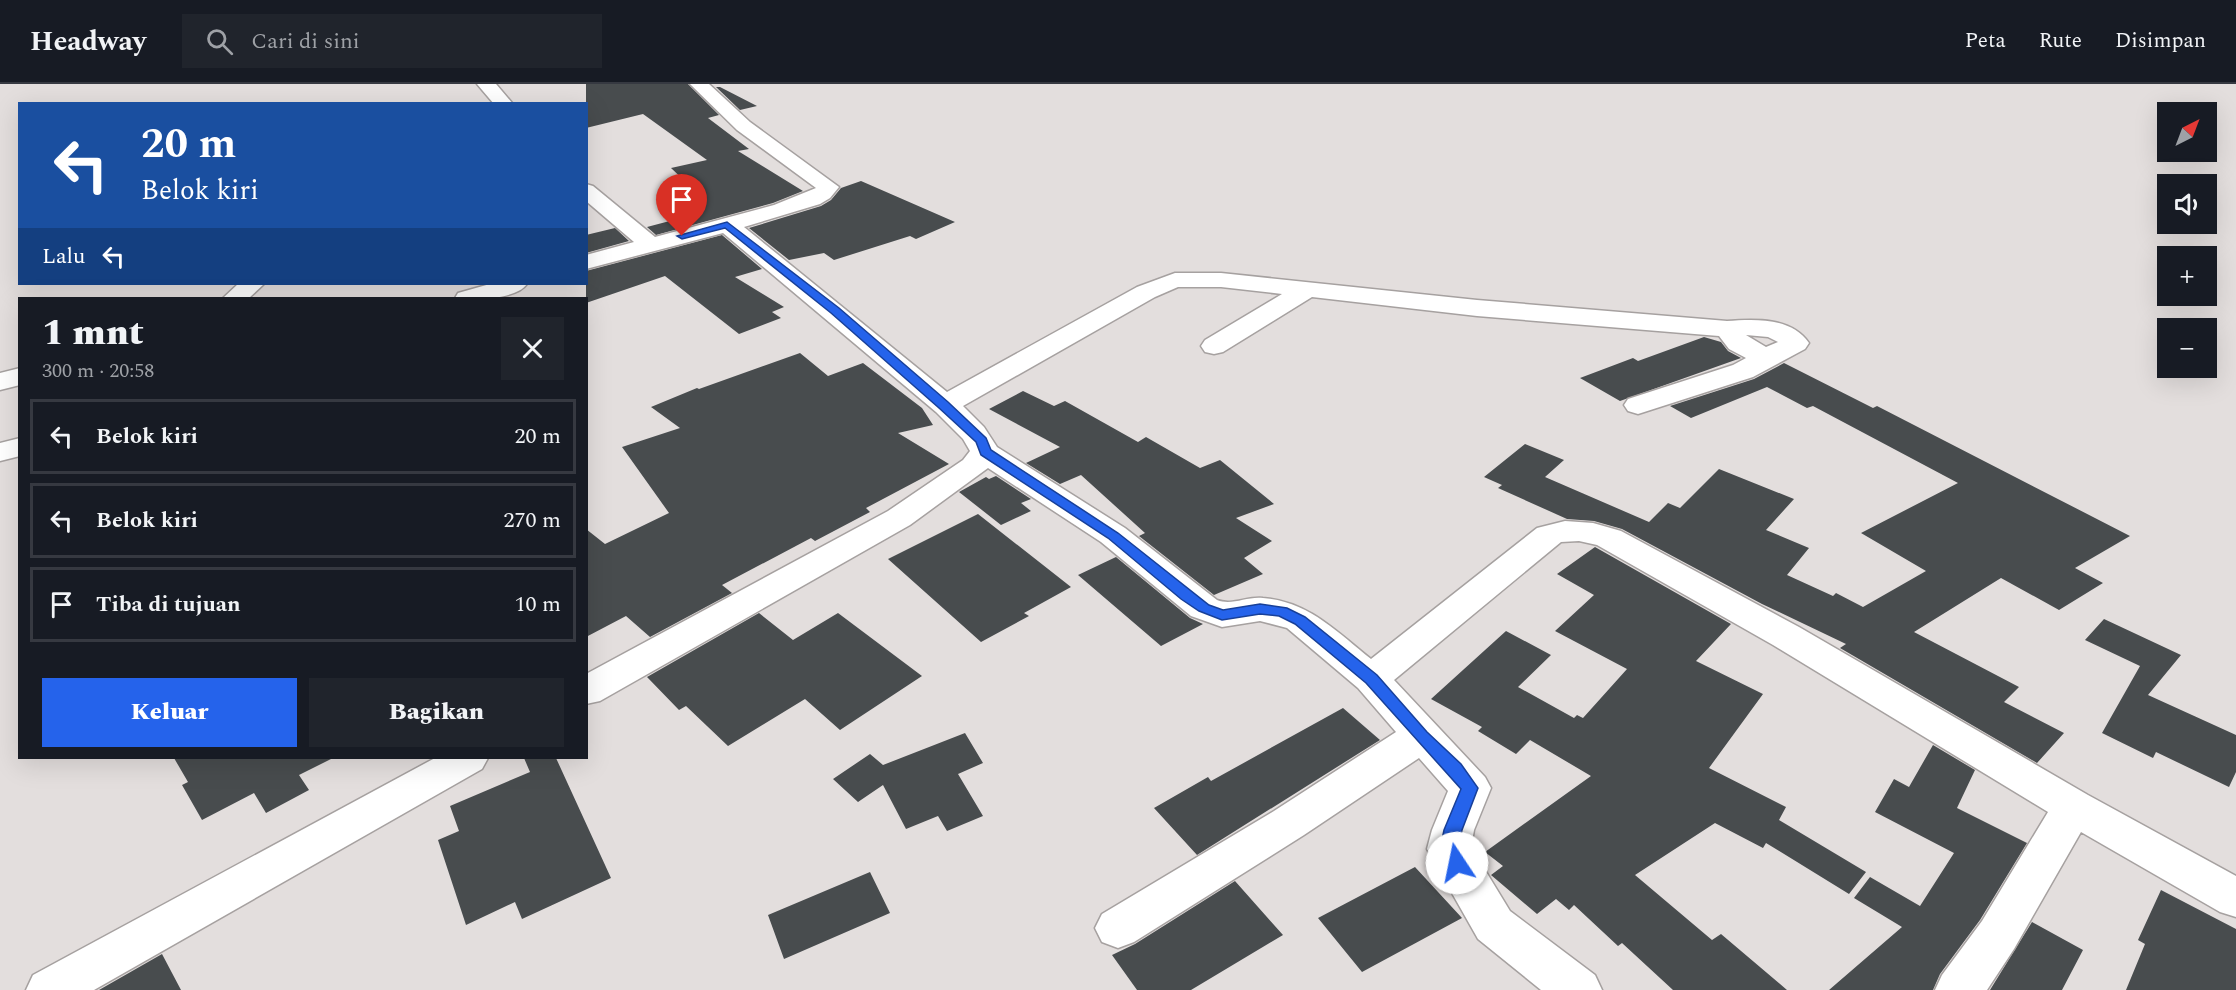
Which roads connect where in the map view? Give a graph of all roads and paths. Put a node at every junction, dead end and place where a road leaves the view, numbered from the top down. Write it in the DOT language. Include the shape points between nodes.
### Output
graph roads {
  1 [pos="486,84"];
  2 [pos="699,84"];
  3 [pos="502,102"];
  4 [pos="588,192"];
  5 [pos="727,225"];
  6 [pos="650,244"];
  7 [pos="588,261"];
  8 [pos="251,285"];
  9 [pos="512,285"];
  10 [pos="1310,288"];
  11 [pos="236,297"];
  12 [pos="470,297"];
  13 [pos="1214,346"];
  14 [pos="18,377"];
  15 [pos="0,382"];
  16 [pos="944,405"];
  17 [pos="1638,405"];
  18 [pos="18,448"];
  19 [pos="0,452"];
  20 [pos="986,452"];
  21 [pos="1371,679"];
  22 [pos="588,690"];
  23 [pos="1421,736"];
  24 [pos="466,759"];
  25 [pos="2073,807"];
  26 [pos="2236,898"];
  27 [pos="1118,928"];
  28 [pos="50,990"];
  29 [pos="1578,990"];
  30 [pos="1959,990"];
  1 -- 3 [label="street"];
  2 -- 5 [label="street" via="733,115 828,187 820,196 803,203"];
  4 -- 6 [label="street"];
  5 -- 6 [label="street"];
  5 -- 16 [label="street"];
  6 -- 7 [label="street"];
  8 -- 11 [label="street"];
  9 -- 12 [label="street"];
  10 -- 13 [label="street"];
  10 -- 16 [label="street" via="1175,280 1146,292"];
  10 -- 17 [label="street" via="1477,308 1727,329 1738,344 1766,358 1743,371"];
  14 -- 15 [label="street"];
  16 -- 20 [label="street" via="981,441"];
  18 -- 19 [label="street"];
  20 -- 21 [label="street" via="1113,536 1204,608 1222,615 1260,609 1282,612 1300,620"];
  20 -- 22 [label="street" via="974,466 899,518"];
  21 -- 23 [label="street"];
  21 -- 25 [label="street" via="1549,535 1582,530 1609,538 1786,636"];
  23 -- 27 [label="street"];
  23 -- 29 [label="street" via="1470,788 1449,849 1473,892 1494,925"];
  24 -- 28 [label="street"];
  25 -- 26 [label="street"];
  25 -- 30 [label="street" via="1998,935"];
}
